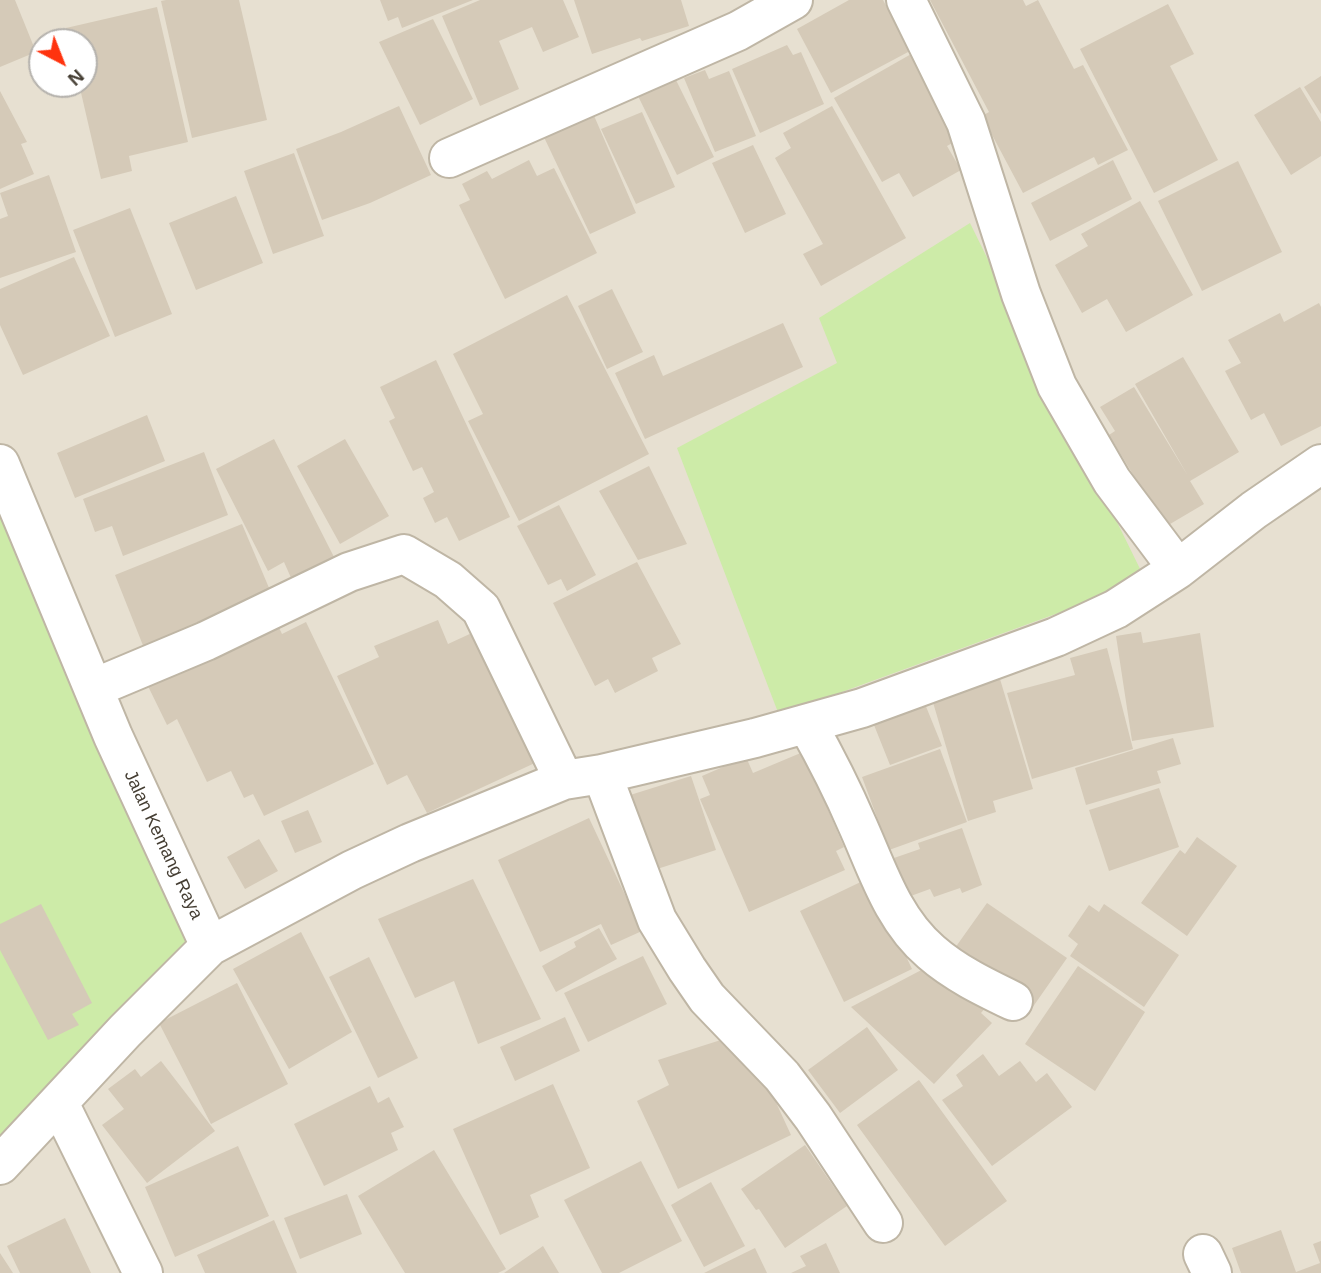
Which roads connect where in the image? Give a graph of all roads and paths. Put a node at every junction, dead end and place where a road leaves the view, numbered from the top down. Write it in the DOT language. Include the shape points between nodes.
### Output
graph roads {
  1 [pos="793,0"];
  2 [pos="906,0"];
  3 [pos="733,15"];
  4 [pos="449,158"];
  5 [pos="0,464"];
  6 [pos="1321,464"];
  7 [pos="1178,569"];
  8 [pos="94,688"];
  9 [pos="807,724"];
  10 [pos="602,774"];
  11 [pos="564,780"];
  12 [pos="210,946"];
  13 [pos="1013,1001"];
  14 [pos="59,1103"];
  15 [pos="0,1165"];
  16 [pos="883,1223"];
  17 [pos="143,1273"];
  1 -- 3 [label="street"];
  2 -- 7 [label="street" via="966,122 1028,314 1057,386 1112,481"];
  3 -- 4 [label="street"];
  5 -- 8 [label="street, Jalan Kemang Raya"];
  6 -- 7 [label="street"];
  7 -- 9 [label="street" via="1116,609 1056,637"];
  8 -- 11 [label="street" via="206,642 349,572 404,554 449,580 481,610"];
  8 -- 12 [label="street, Jalan Kemang Raya"];
  9 -- 10 [label="street"];
  9 -- 13 [label="street" via="901,916 930,951 970,980"];
  10 -- 11 [label="street"];
  10 -- 16 [label="street" via="657,920 687,969 707,998 782,1076"];
  11 -- 12 [label="street" via="352,870"];
  12 -- 14 [label="street"];
  14 -- 15 [label="street"];
  14 -- 17 [label="street"];
}
